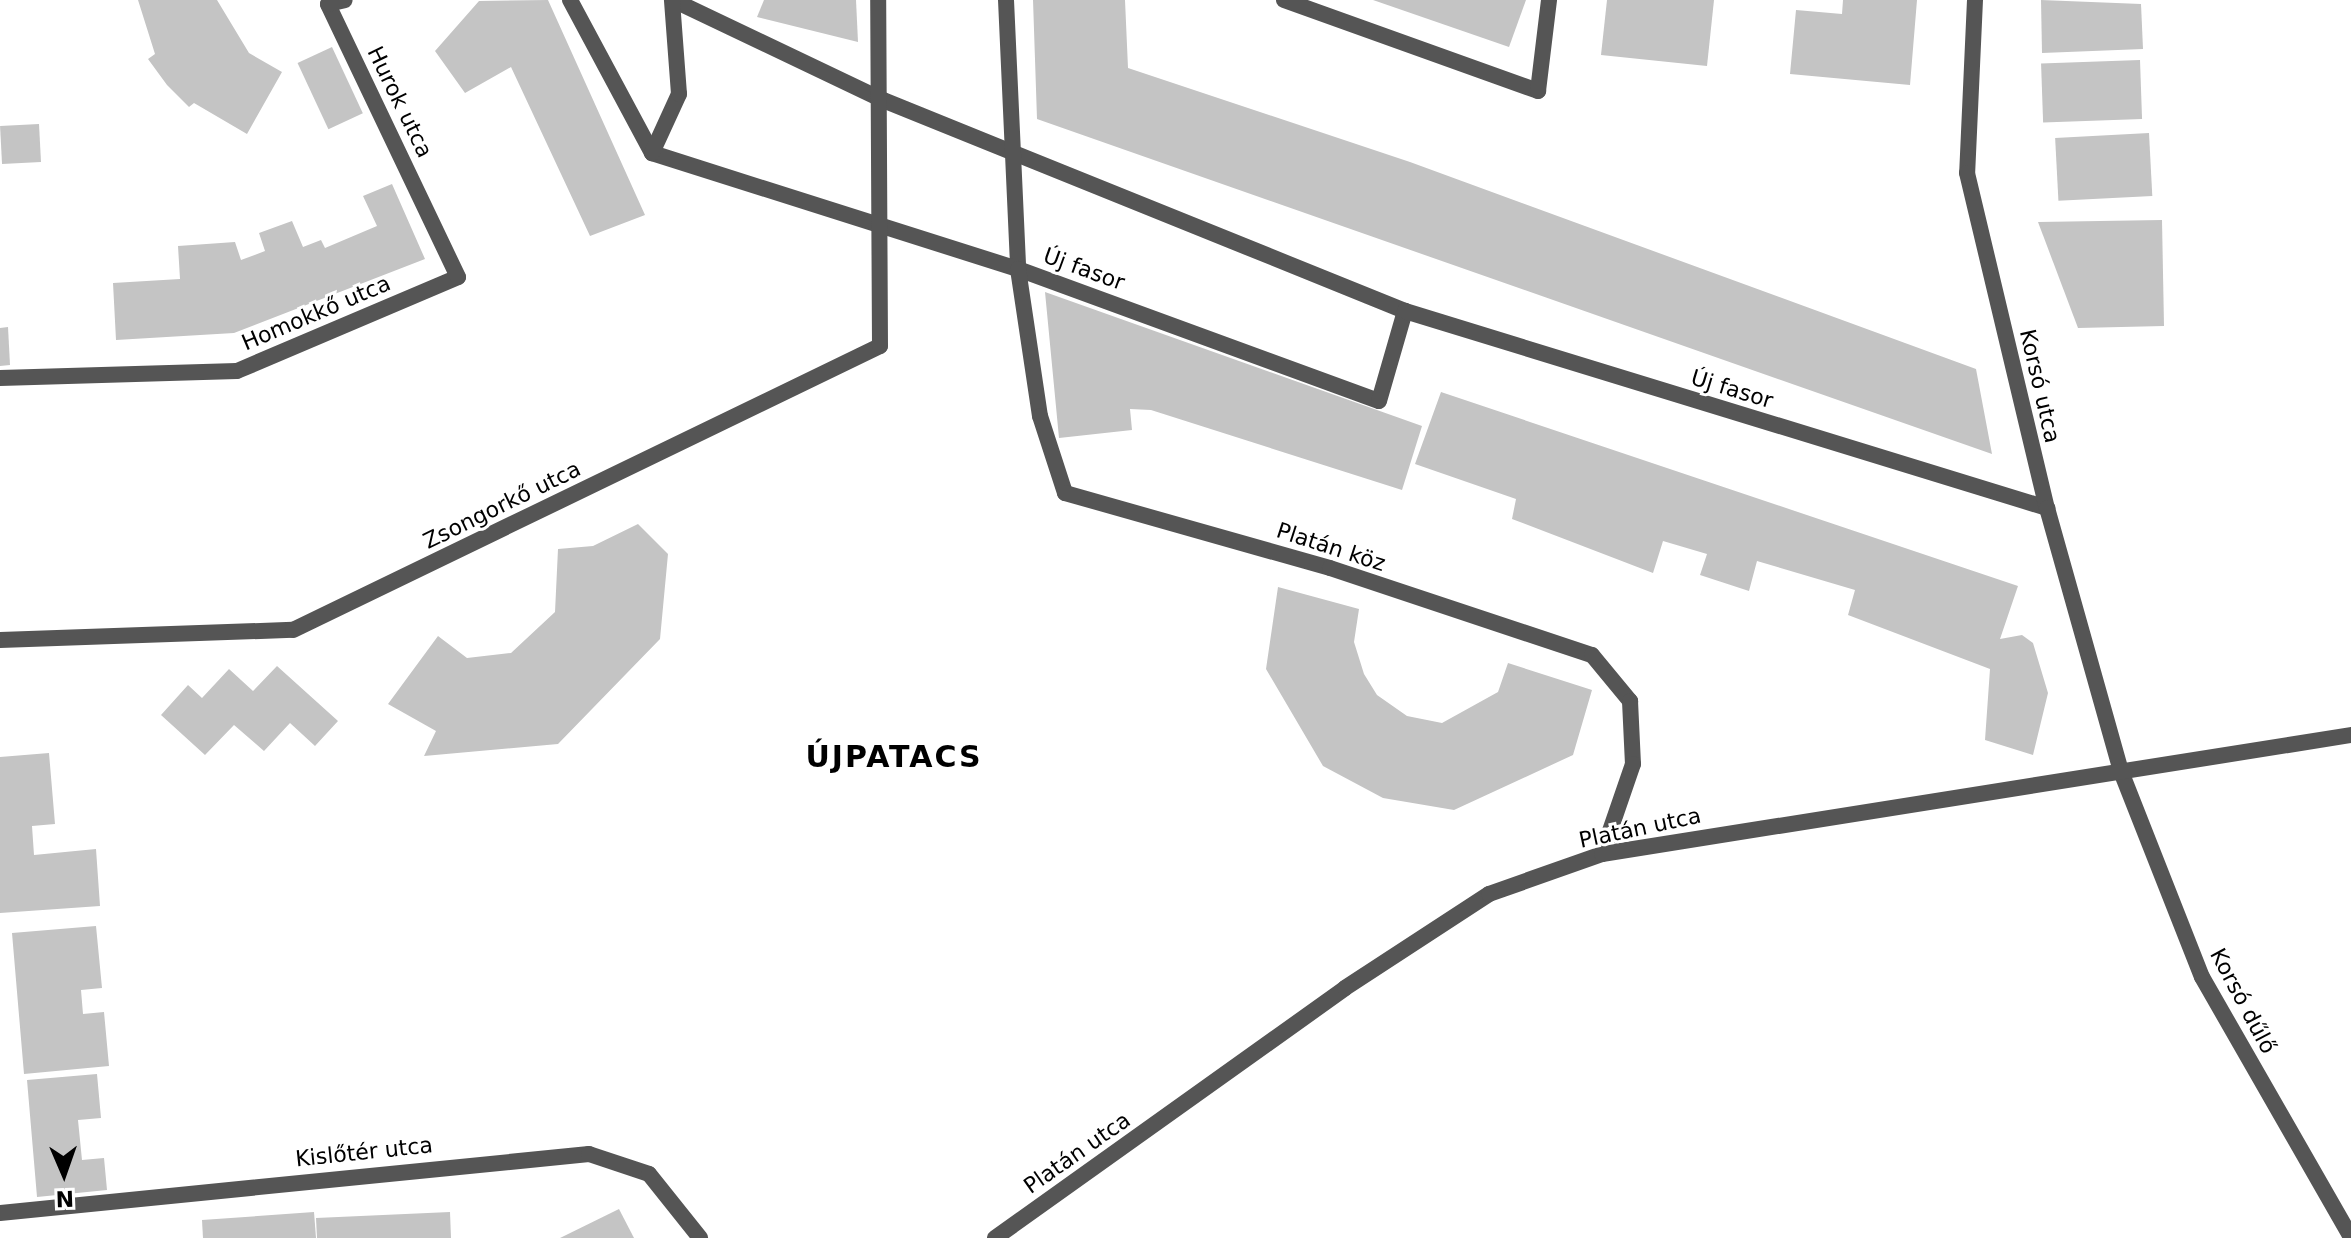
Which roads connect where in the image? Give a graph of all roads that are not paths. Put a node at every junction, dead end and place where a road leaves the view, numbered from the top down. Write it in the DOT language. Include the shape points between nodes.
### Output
graph roads {
  1 [pos="345,0"];
  2 [pos="570,0"];
  3 [pos="672,0"];
  4 [pos="878,0"];
  5 [pos="1006,0"];
  6 [pos="1284,0"];
  7 [pos="1549,0"];
  8 [pos="1975,0"];
  9 [pos="329,2"];
  10 [pos="883,100"];
  11 [pos="652,153"];
  12 [pos="1015,154"];
  13 [pos="882,220"];
  14 [pos="440,236"];
  15 [pos="1018,269"];
  16 [pos="1405,311"];
  17 [pos="0,378"];
  18 [pos="2047,508"];
  19 [pos="0,640"];
  20 [pos="2351,735"];
  21 [pos="2122,774"];
  22 [pos="1602,854"];
  23 [pos="0,1213"];
  24 [pos="2351,1237"];
  25 [pos="700,1238"];
  26 [pos="995,1238"];
  1 -- 9 [label="street, Hurok utca"];
  2 -- 11 [label="street"];
  3 -- 10 [label="street, Új fasor"];
  3 -- 11 [label="street, Új fasor" via="679,94"];
  4 -- 10 [label="street"];
  5 -- 12 [label="street, Új fasor"];
  6 -- 7 [label="street" via="1538,91"];
  8 -- 18 [label="street, Korsó utca" via="1967,173"];
  9 -- 14 [label="street, Hurok utca"];
  10 -- 12 [label="street, Új fasor"];
  10 -- 13 [label="street"];
  11 -- 13 [label="street"];
  12 -- 15 [label="street, Új fasor"];
  12 -- 16 [label="street, Új fasor"];
  13 -- 15 [label="street"];
  13 -- 19 [label="street, Zsongorkő utca" via="880,346 293,630"];
  14 -- 17 [label="street, Homokkő utca" via="458,277 237,371"];
  15 -- 16 [label="street, Új fasor" via="1379,401"];
  15 -- 22 [label="street, Platán köz" via="1040,416 1065,493 1300,559 1592,655 1630,701 1633,764"];
  16 -- 18 [label="street, Új fasor"];
  18 -- 21 [label="street, Korsó utca"];
  20 -- 21 [label="street, Platán utca"];
  21 -- 22 [label="street, Platán utca"];
  21 -- 24 [label="street, Korsó dűlő" via="2202,977"];
  22 -- 26 [label="street, Platán utca" via="1489,894 1345,988"];
  23 -- 25 [label="street, Kislőtér utca" via="589,1154 649,1174"];
}
